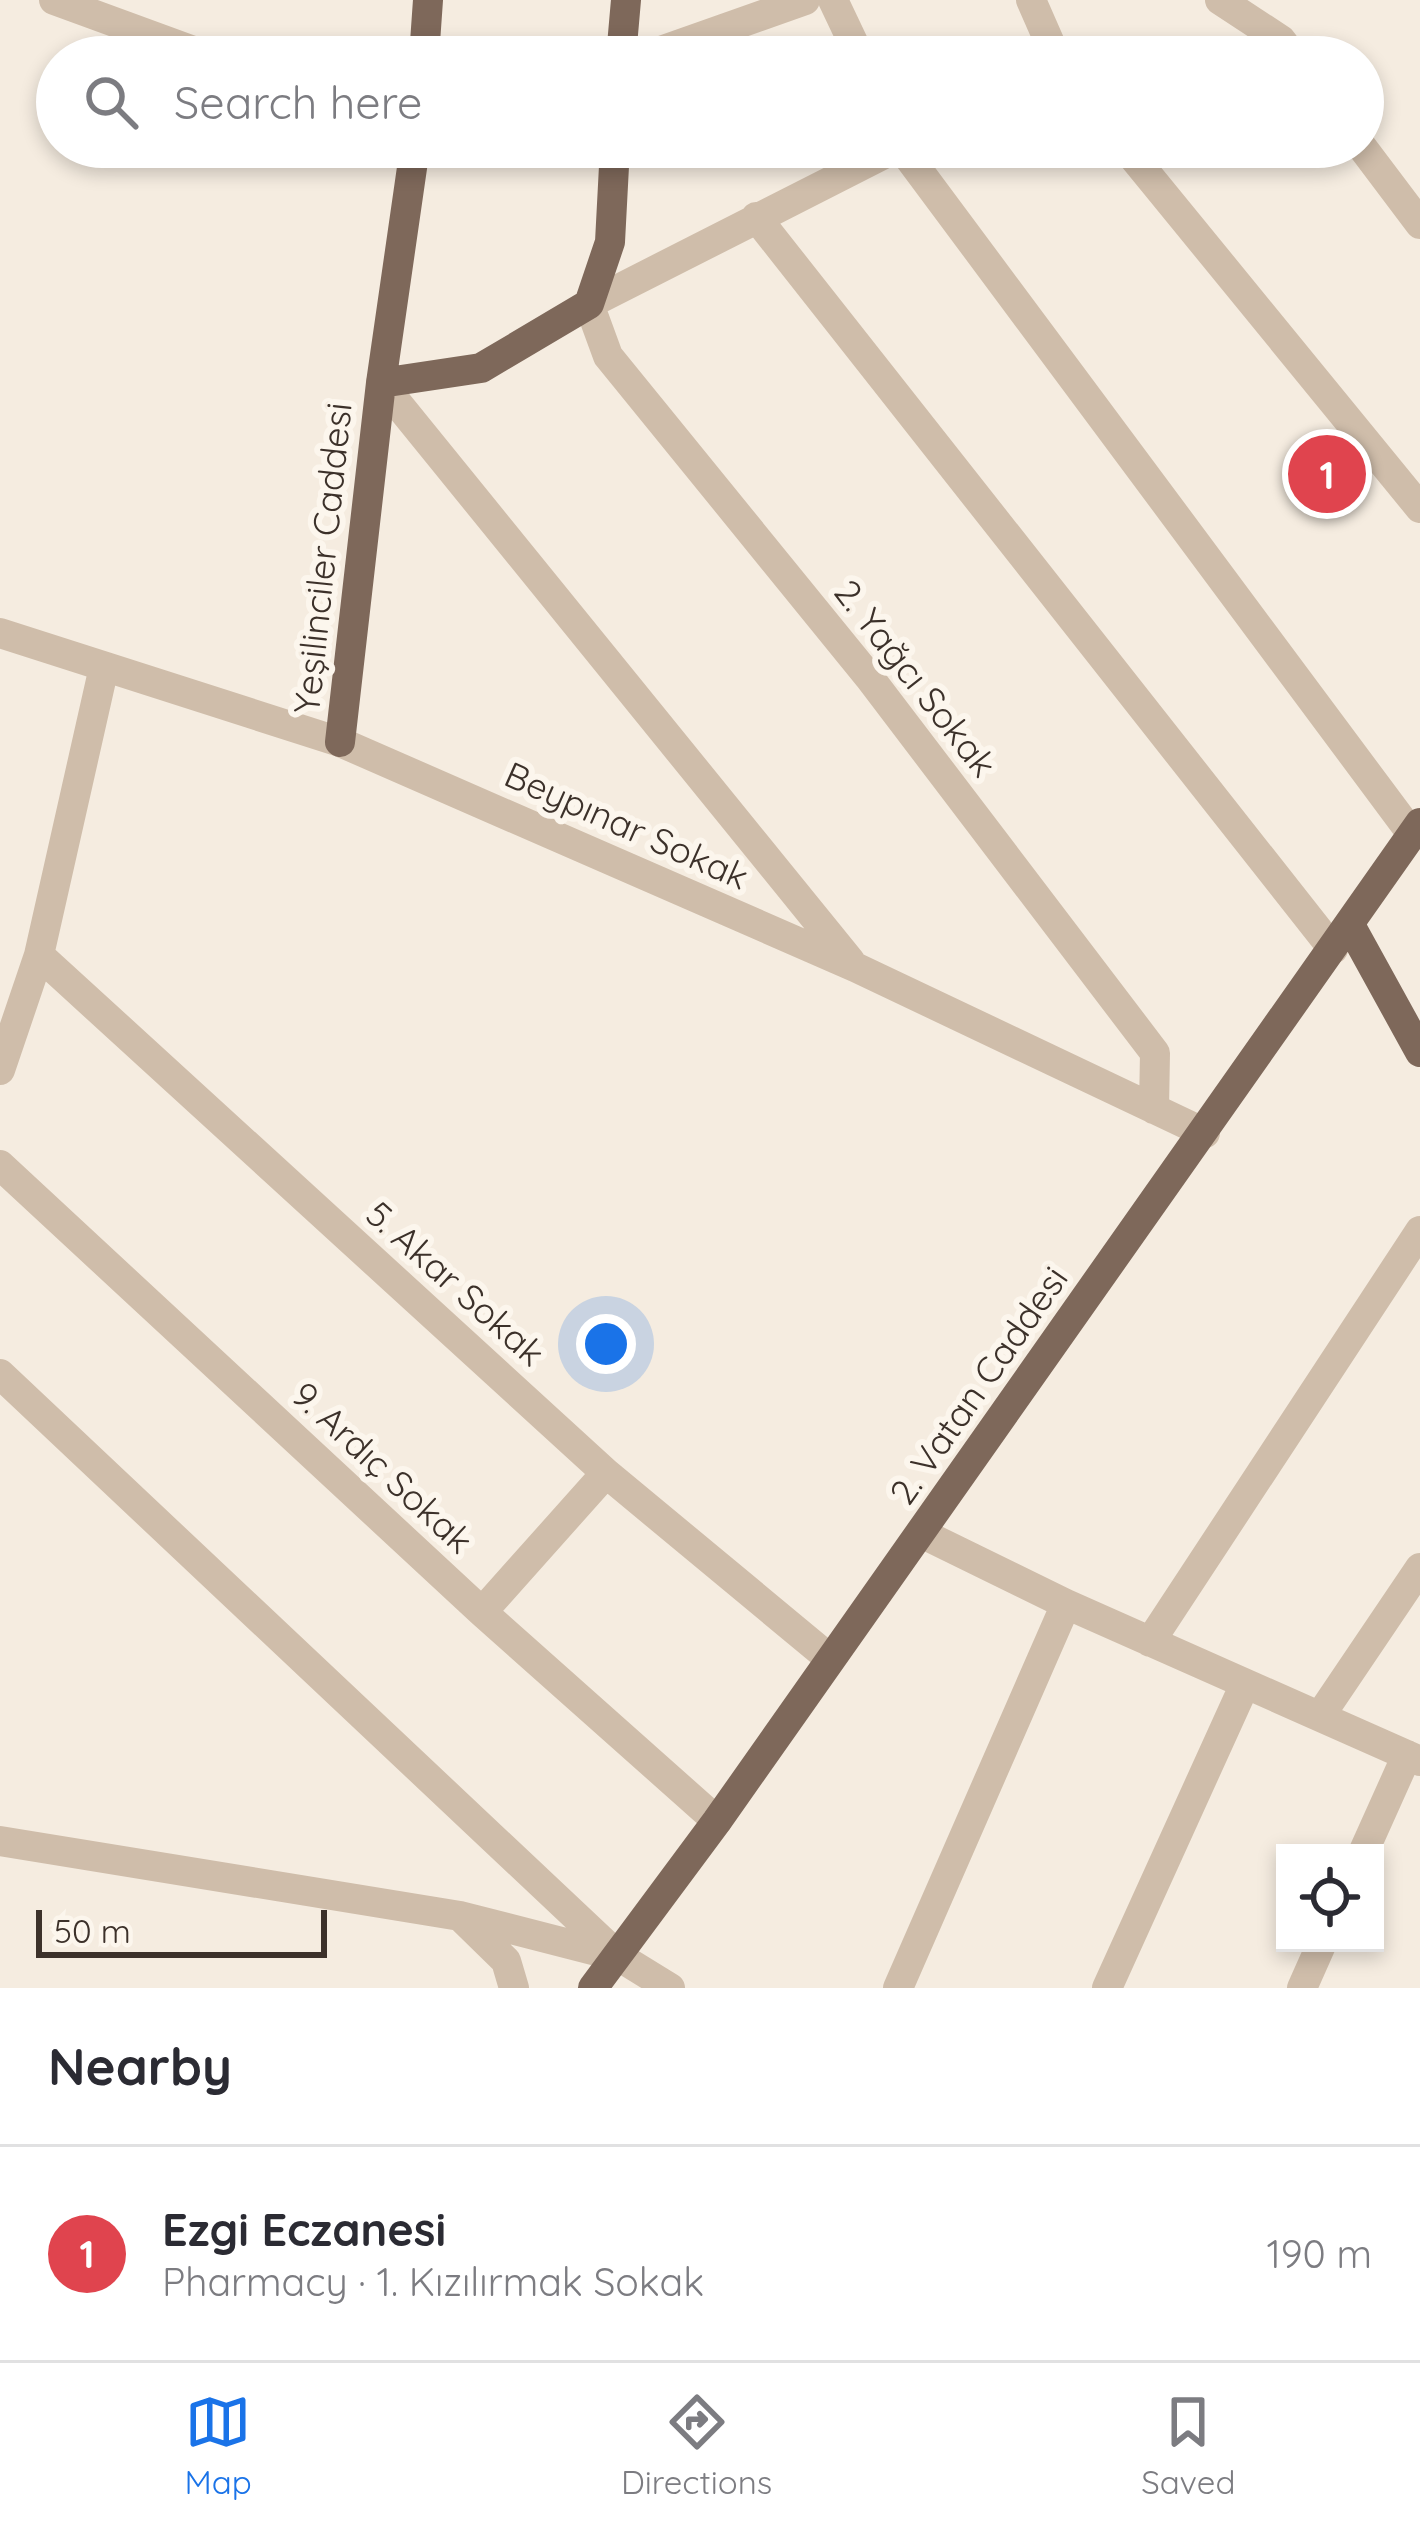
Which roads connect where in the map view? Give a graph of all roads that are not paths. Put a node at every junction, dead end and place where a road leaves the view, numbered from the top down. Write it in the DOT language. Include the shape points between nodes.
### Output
graph roads {
  1 [pos="53,0"];
  2 [pos="428,0"];
  3 [pos="626,0"];
  4 [pos="805,0"];
  5 [pos="833,0"];
  6 [pos="1031,0"];
  7 [pos="1220,0"];
  8 [pos="152,36"];
  9 [pos="425,36"];
  10 [pos="623,36"];
  11 [pos="703,36"];
  12 [pos="850,36"];
  13 [pos="1047,36"];
  14 [pos="1275,36"];
  15 [pos="412,168"];
  16 [pos="614,168"];
  17 [pos="857,168"];
  18 [pos="916,168"];
  19 [pos="1142,168"];
  20 [pos="1378,168"];
  21 [pos="756,217"];
  22 [pos="1420,224"];
  23 [pos="589,304"];
  24 [pos="381,383"];
  25 [pos="1420,508"];
  26 [pos="0,633"];
  27 [pos="104,667"];
  28 [pos="340,742"];
  29 [pos="1416,828"];
  30 [pos="1341,937"];
  31 [pos="39,955"];
  32 [pos="854,967"];
  33 [pos="1420,1052"];
  34 [pos="0,1070"];
  35 [pos="1154,1109"];
  36 [pos="1205,1133"];
  37 [pos="0,1165"];
  38 [pos="1420,1231"];
  39 [pos="0,1374"];
  40 [pos="606,1473"];
  41 [pos="921,1533"];
  42 [pos="1420,1568"];
  43 [pos="1066,1604"];
  44 [pos="482,1612"];
  45 [pos="1150,1642"];
  46 [pos="829,1658"];
  47 [pos="1244,1684"];
  48 [pos="1320,1716"];
  49 [pos="1413,1758"];
  50 [pos="717,1821"];
  51 [pos="0,1841"];
  52 [pos="1368,1844"];
  53 [pos="460,1916"];
  54 [pos="1318,1952"];
  55 [pos="618,1956"];
  56 [pos="514,1988"];
  57 [pos="593,1988"];
  58 [pos="670,1988"];
  59 [pos="898,1988"];
  60 [pos="1107,1988"];
  61 [pos="1302,1988"];
  1 -- 8 [label="street"];
  2 -- 9 [label="main road"];
  3 -- 10 [label="main road"];
  4 -- 11 [label="street"];
  5 -- 12 [label="street"];
  6 -- 13 [label="street"];
  7 -- 14 [label="street"];
  15 -- 24 [label="main road, Yeşilinciler Caddesi"];
  16 -- 23 [label="main road" via="610,242"];
  17 -- 21 [label="street"];
  18 -- 29 [label="street"];
  19 -- 25 [label="street"];
  20 -- 22 [label="street"];
  21 -- 23 [label="street"];
  21 -- 30 [label="street"];
  23 -- 24 [label="main road, Yeşilinciler Caddesi" via="481,368"];
  23 -- 35 [label="street, 2. Yağcı Sokak" via="608,356 869,677 1155,1053"];
  24 -- 28 [label="main road, Yeşilinciler Caddesi"];
  24 -- 32 [label="street"];
  26 -- 27 [label="street, Beypınar Sokak"];
  27 -- 28 [label="street, Beypınar Sokak"];
  27 -- 31 [label="street"];
  28 -- 32 [label="street, Beypınar Sokak"];
  29 -- 30 [label="main road, 2. Vatan Caddesi"];
  30 -- 33 [label="main road"];
  30 -- 36 [label="main road, 2. Vatan Caddesi"];
  31 -- 34 [label="street"];
  31 -- 40 [label="street, 5. Akar Sokak"];
  32 -- 35 [label="street, Beypınar Sokak"];
  35 -- 36 [label="street, Beypınar Sokak"];
  36 -- 41 [label="main road, 2. Vatan Caddesi"];
  37 -- 44 [label="street, 9. Ardıç Sokak"];
  38 -- 45 [label="street"];
  39 -- 55 [label="street"];
  40 -- 44 [label="street"];
  40 -- 46 [label="street, 5. Akar Sokak"];
  41 -- 43 [label="street"];
  41 -- 46 [label="main road, 2. Vatan Caddesi"];
  42 -- 48 [label="street"];
  43 -- 45 [label="street"];
  43 -- 59 [label="street"];
  44 -- 50 [label="street, 9. Ardıç Sokak"];
  45 -- 47 [label="street"];
  46 -- 50 [label="main road, 2. Vatan Caddesi"];
  47 -- 48 [label="street"];
  47 -- 60 [label="street"];
  48 -- 49 [label="street"];
  49 -- 52 [label="street"];
  50 -- 55 [label="main road, 2. Vatan Caddesi"];
  51 -- 53 [label="street"];
  53 -- 55 [label="street"];
  53 -- 56 [label="street" via="506,1961"];
  54 -- 61 [label="street"];
  55 -- 57 [label="main road, 2. Vatan Caddesi"];
  55 -- 58 [label="street"];
}
